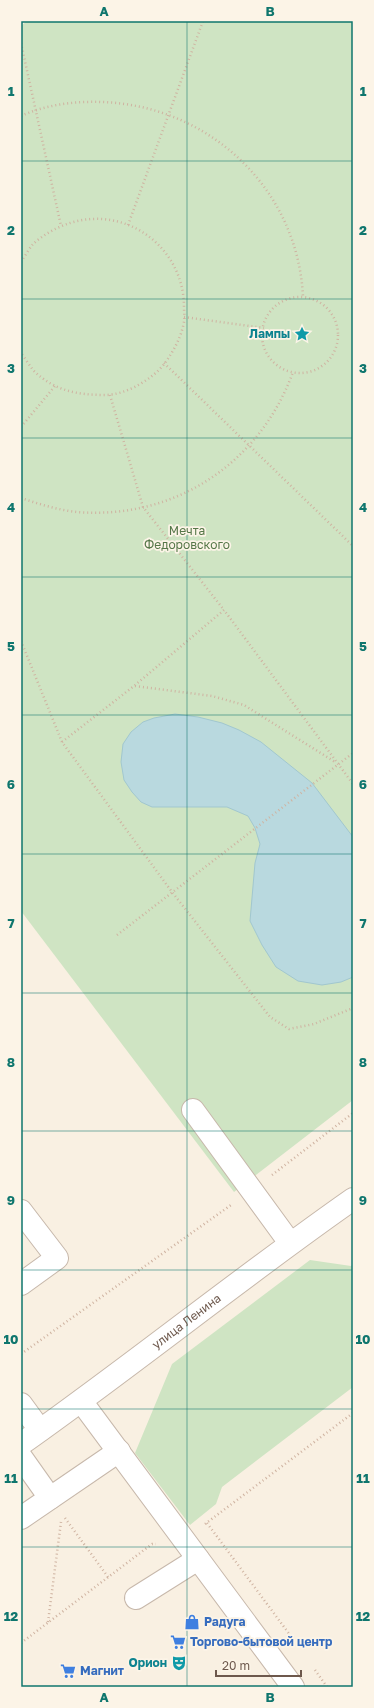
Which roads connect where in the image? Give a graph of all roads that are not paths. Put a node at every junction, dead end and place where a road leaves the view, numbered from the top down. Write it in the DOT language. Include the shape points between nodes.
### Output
graph roads {
  1 [pos="193,1110"];
  2 [pos="353,1200"];
  3 [pos="21,1211"];
  4 [pos="290,1243"];
  5 [pos="21,1284"];
  6 [pos="82,1401"];
  7 [pos="21,1404"];
  8 [pos="40,1430"];
  9 [pos="21,1444"];
  10 [pos="119,1451"];
  11 [pos="21,1457"];
  12 [pos="50,1498"];
  13 [pos="21,1518"];
  14 [pos="198,1558"];
  15 [pos="136,1598"];
  16 [pos="293,1687"];
  1 -- 4 [label="street"];
  2 -- 4 [label="street, улица Ленина"];
  3 -- 5 [label="street" via="57,1258"];
  4 -- 6 [label="street, улица Ленина"];
  6 -- 8 [label="street, улица Ленина"];
  6 -- 10 [label="street"];
  7 -- 8 [label="street"];
  8 -- 9 [label="street, улица Ленина"];
  10 -- 12 [label="street"];
  10 -- 14 [label="street"];
  11 -- 12 [label="street"];
  12 -- 13 [label="street"];
  14 -- 15 [label="street"];
  14 -- 16 [label="street"];
}
